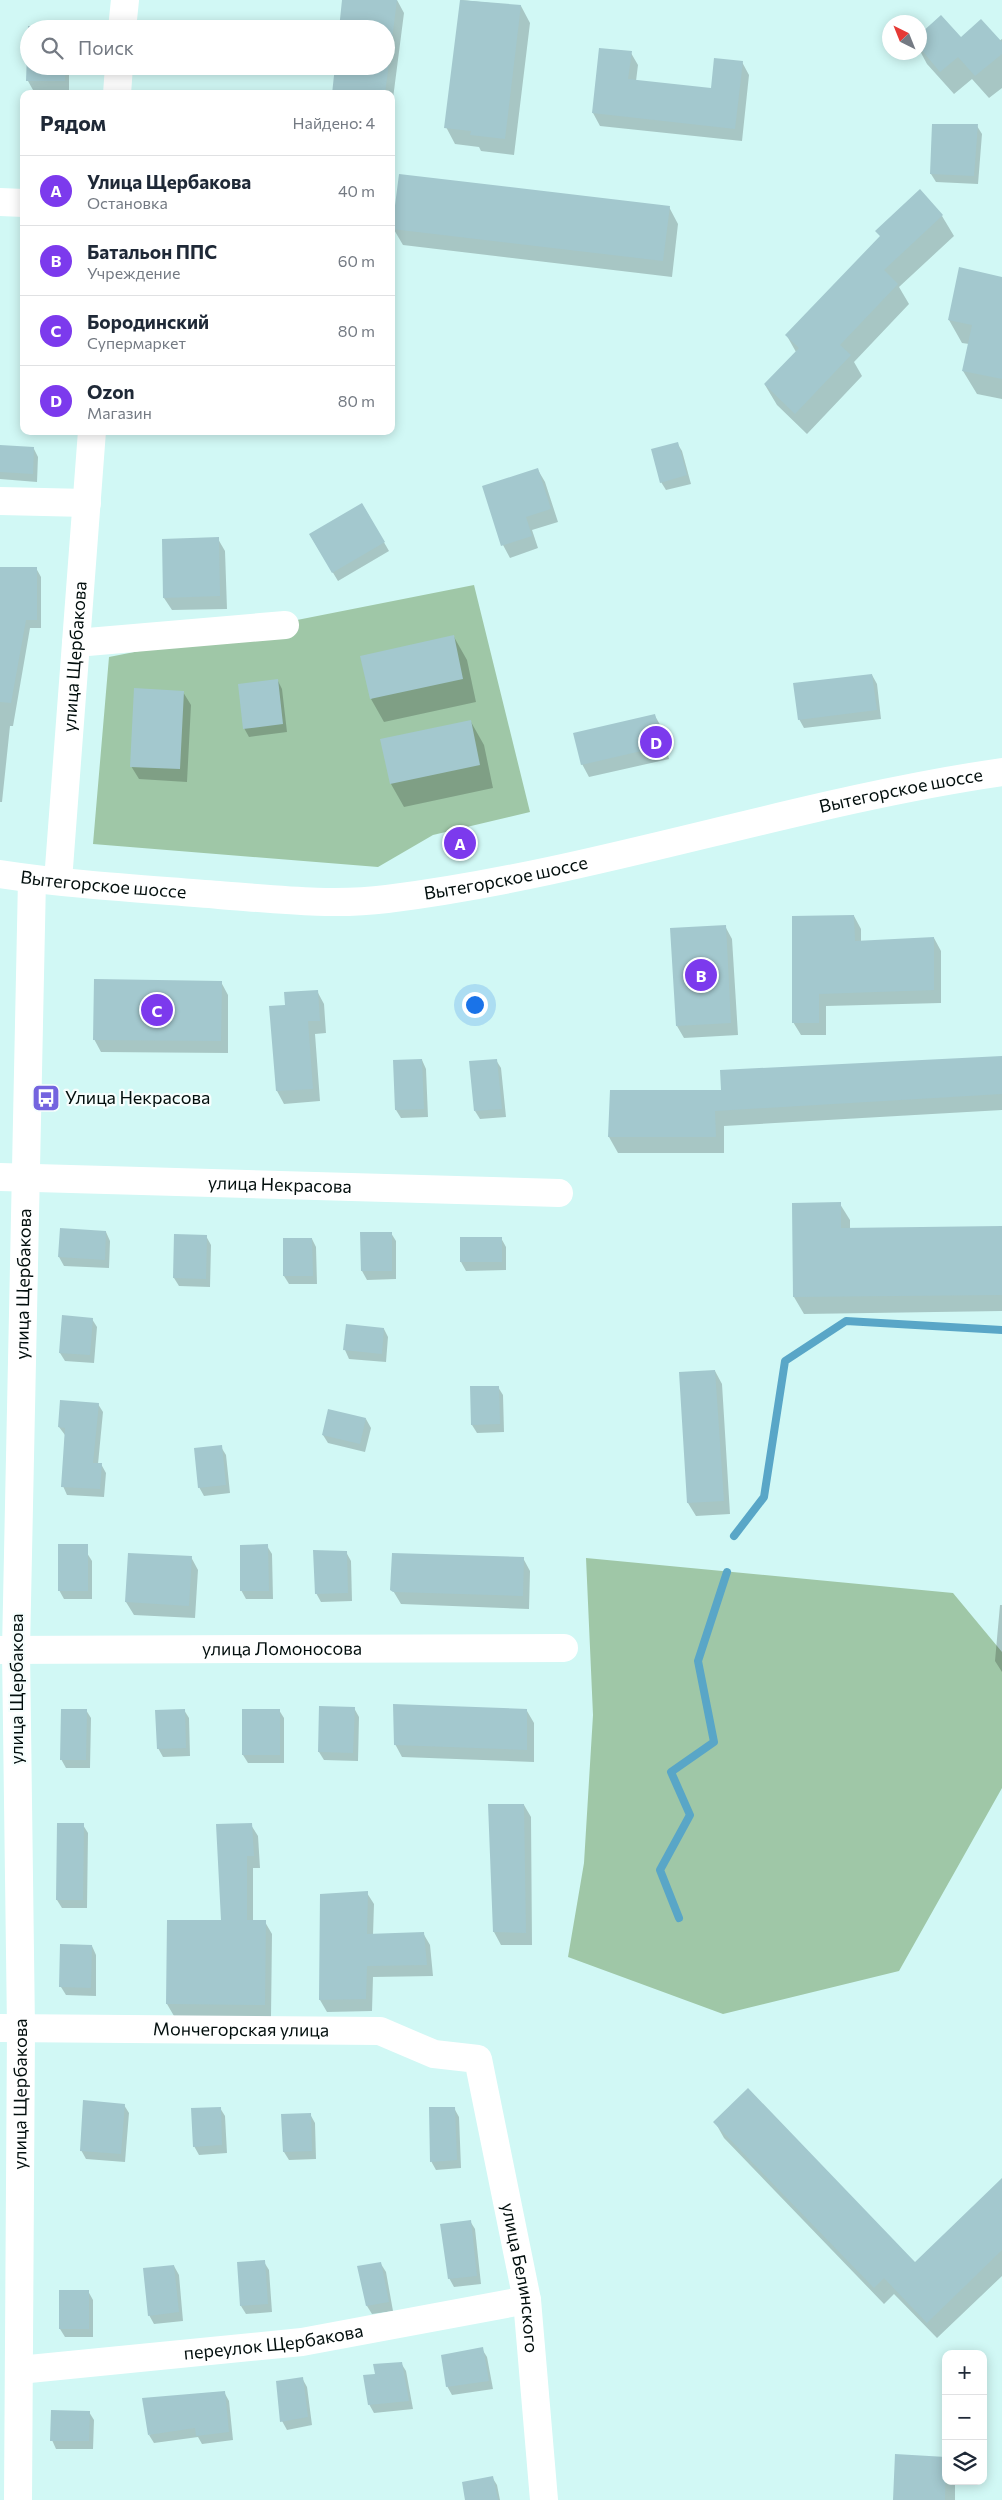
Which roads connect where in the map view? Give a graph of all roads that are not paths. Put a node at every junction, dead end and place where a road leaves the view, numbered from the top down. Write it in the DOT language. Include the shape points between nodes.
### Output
graph roads {
  1 [pos="125,0"];
  2 [pos="123,20"];
  3 [pos="118,75"];
  4 [pos="117,90"];
  5 [pos="0,202"];
  6 [pos="20,203"];
  7 [pos="92,435"];
  8 [pos="0,501"];
  9 [pos="87,503"];
  10 [pos="285,625"];
  11 [pos="76,642"];
  12 [pos="1002,772"];
  13 [pos="0,874"];
  14 [pos="45,880"];
  15 [pos="13,1177"];
  16 [pos="559,1193"];
  17 [pos="564,1648"];
  18 [pos="8,1650"];
  19 [pos="11,2028"];
  20 [pos="478,2059"];
  21 [pos="527,2300"];
  22 [pos="19,2370"];
  23 [pos="18,2500"];
  24 [pos="544,2500"];
  1 -- 2 [label="street"];
  3 -- 4 [label="street"];
  5 -- 6 [label="street"];
  7 -- 9 [label="street, улица Щербакова"];
  8 -- 9 [label="street"];
  9 -- 11 [label="street, улица Щербакова"];
  10 -- 11 [label="street"];
  11 -- 14 [label="street, улица Щербакова"];
  12 -- 14 [label="street, Вытегорское шоссе" via="952,779 734,827 570,868 384,900 318,902"];
  13 -- 14 [label="street, Вытегорское шоссе"];
  14 -- 15 [label="street, улица Щербакова"];
  15 -- 16 [label="street, улица Некрасова"];
  15 -- 18 [label="street, улица Щербакова"];
  17 -- 18 [label="street, улица Ломоносова"];
  18 -- 19 [label="street, улица Щербакова"];
  19 -- 20 [label="street, Мончегорская улица" via="380,2031 434,2054"];
  19 -- 22 [label="street, улица Щербакова"];
  20 -- 21 [label="street, улица Белинского"];
  21 -- 22 [label="street, переулок Щербакова" via="302,2342"];
  21 -- 24 [label="street, улица Белинского"];
  22 -- 23 [label="street, улица Щербакова"];
}
